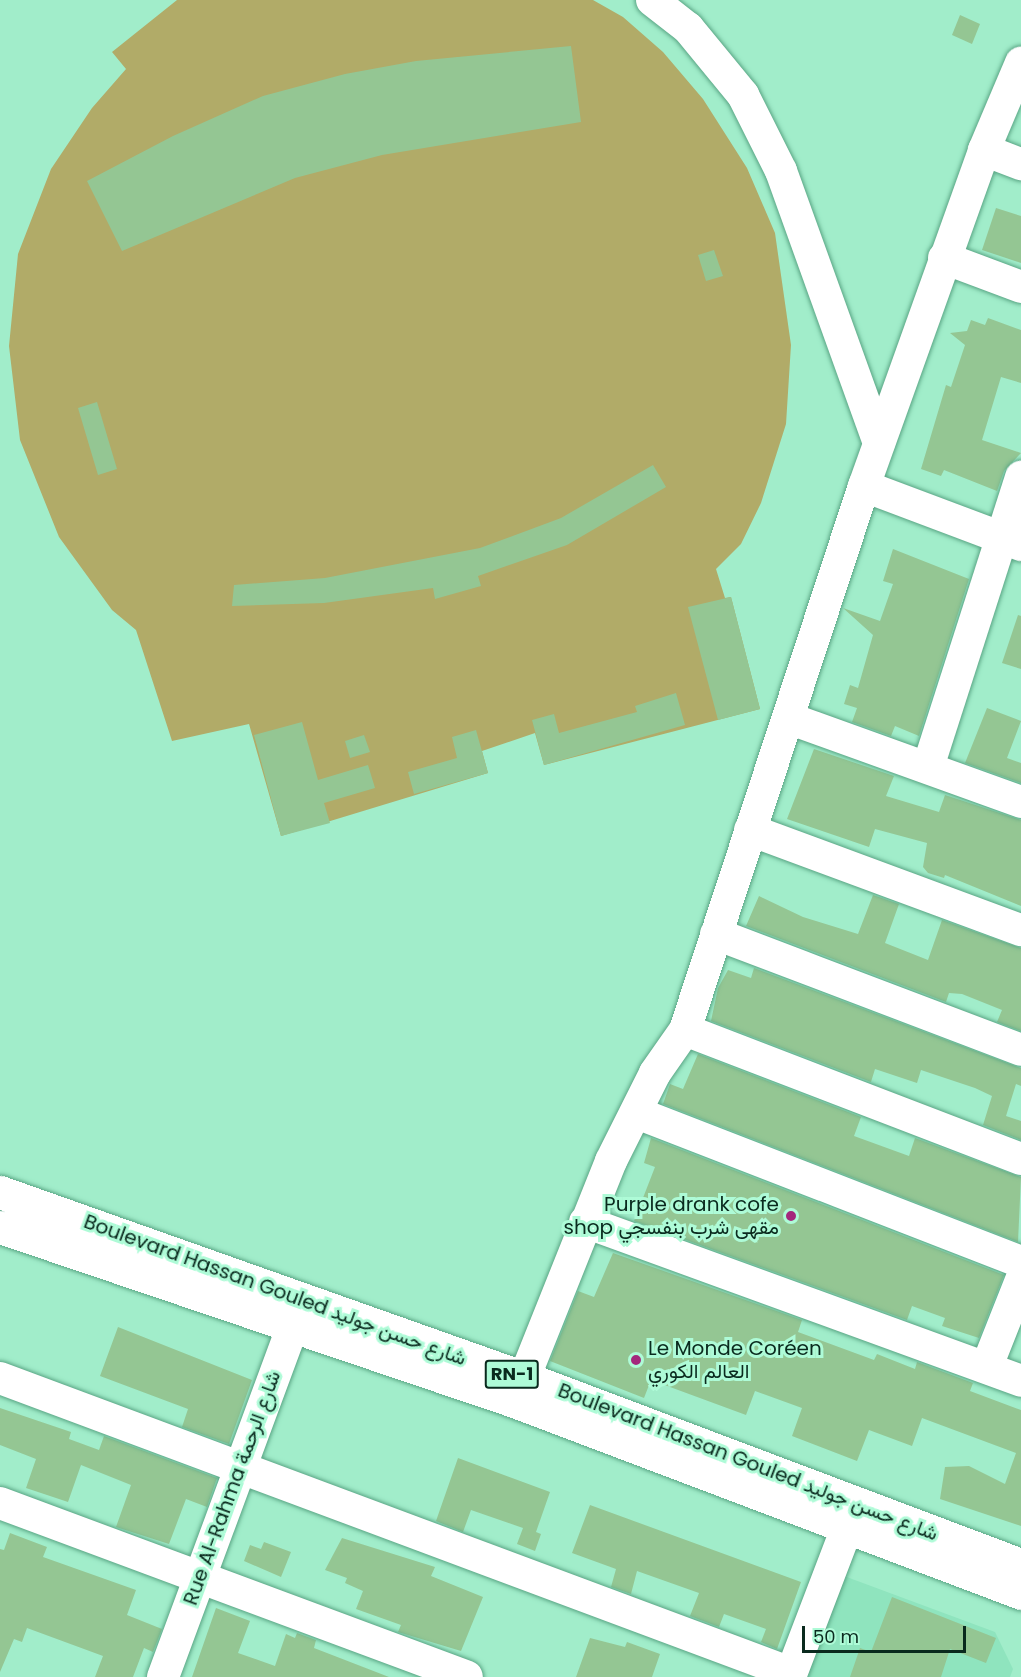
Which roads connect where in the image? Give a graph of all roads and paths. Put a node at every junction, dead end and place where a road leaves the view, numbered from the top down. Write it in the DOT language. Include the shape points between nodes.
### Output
graph roads {
  1 [pos="652,0"];
  2 [pos="1021,63"];
  3 [pos="984,150"];
  4 [pos="1021,164"];
  5 [pos="945,258"];
  6 [pos="1021,287"];
  7 [pos="879,443"];
  8 [pos="1021,477"];
  9 [pos="864,486"];
  10 [pos="1012,542"];
  11 [pos="788,718"];
  12 [pos="928,767"];
  13 [pos="1021,802"];
  14 [pos="750,830"];
  15 [pos="1021,930"];
  16 [pos="716,934"];
  17 [pos="685,1030"];
  18 [pos="1021,1050"];
  19 [pos="637,1113"];
  20 [pos="1021,1159"];
  21 [pos="0,1192"];
  22 [pos="585,1222"];
  23 [pos="0,1227"];
  24 [pos="74,1235"];
  25 [pos="1021,1262"];
  26 [pos="1021,1280"];
  27 [pos="296,1313"];
  28 [pos="987,1366"];
  29 [pos="0,1378"];
  30 [pos="1021,1381"];
  31 [pos="520,1390"];
  32 [pos="239,1468"];
  33 [pos="0,1503"];
  34 [pos="852,1513"];
  35 [pos="1021,1565"];
  36 [pos="199,1576"];
  37 [pos="1021,1593"];
  38 [pos="791,1675"];
  39 [pos="163,1677"];
  40 [pos="467,1677"];
  1 -- 7 [label="street" via="688,28 743,95 781,171"];
  2 -- 3 [label="street"];
  3 -- 4 [label="street"];
  3 -- 5 [label="street"];
  5 -- 6 [label="street"];
  5 -- 7 [label="street"];
  7 -- 9 [label="street"];
  8 -- 10 [label="street"];
  9 -- 10 [label="street"];
  9 -- 11 [label="street"];
  10 -- 12 [label="street"];
  11 -- 12 [label="street"];
  11 -- 14 [label="street"];
  12 -- 13 [label="street"];
  14 -- 15 [label="street"];
  14 -- 16 [label="street"];
  16 -- 17 [label="street"];
  16 -- 18 [label="street"];
  17 -- 19 [label="street" via="655,1073"];
  17 -- 20 [label="street"];
  19 -- 22 [label="street"];
  19 -- 25 [label="street"];
  21 -- 24 [label="main road, Boulevard Hassan Gouled شارع حسن جوليد / RN-1"];
  22 -- 28 [label="street"];
  22 -- 31 [label="street"];
  23 -- 24 [label="main road, Boulevard Hassan Gouled شارع حسن جوليد / RN-1"];
  24 -- 27 [label="main road, Boulevard Hassan Gouled شارع حسن جوليد / RN-1"];
  26 -- 28 [label="street"];
  27 -- 31 [label="main road, Boulevard Hassan Gouled شارع حسن جوليد / RN-1"];
  27 -- 32 [label="street, Rue Al-Rahma شارع الرحمة"];
  28 -- 30 [label="street"];
  29 -- 32 [label="street"];
  31 -- 34 [label="main road, Boulevard Hassan Gouled شارع حسن جوليد / RN-1"];
  32 -- 36 [label="street, Rue Al-Rahma شارع الرحمة"];
  32 -- 38 [label="street"];
  33 -- 36 [label="street"];
  34 -- 35 [label="main road, Boulevard Hassan Gouled شارع حسن جوليد / RN-1"];
  34 -- 37 [label="main road, Boulevard Hassan Gouled شارع حسن جوليد / RN-1"];
  34 -- 38 [label="street"];
  36 -- 39 [label="street, Rue Al-Rahma شارع الرحمة"];
  36 -- 40 [label="street"];
}
